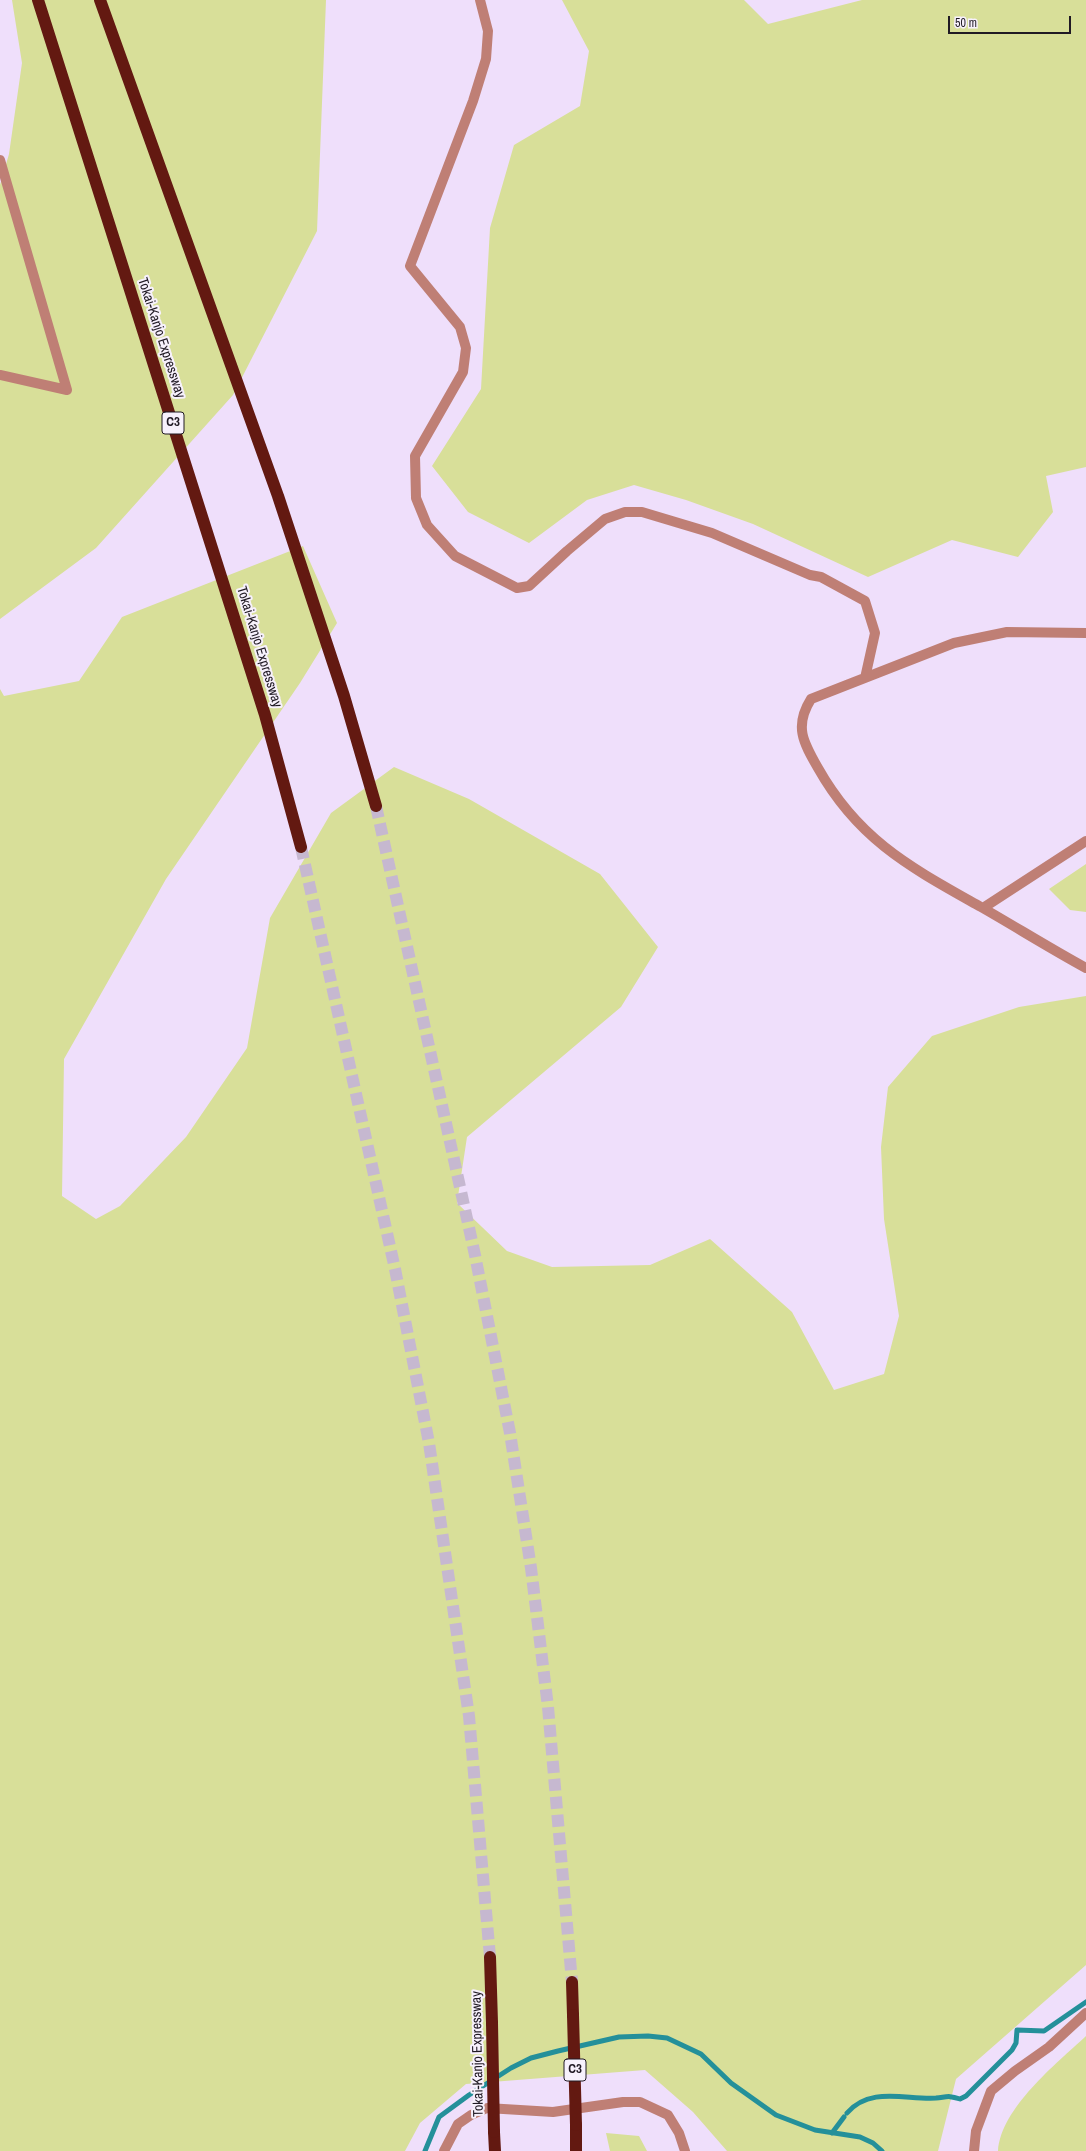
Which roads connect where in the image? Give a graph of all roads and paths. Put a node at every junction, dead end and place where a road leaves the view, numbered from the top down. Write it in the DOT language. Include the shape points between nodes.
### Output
graph roads {
  1 [pos="38,0"];
  2 [pos="100,0"];
  3 [pos="480,0"];
  4 [pos="0,160"];
  5 [pos="0,375"];
  6 [pos="1086,633"];
  7 [pos="865,678"];
  8 [pos="376,806"];
  9 [pos="1086,841"];
  10 [pos="301,847"];
  11 [pos="983,908"];
  12 [pos="1086,968"];
  13 [pos="490,1957"];
  14 [pos="572,1982"];
  15 [pos="1086,2012"];
  16 [pos="444,2151"];
  17 [pos="495,2151"];
  18 [pos="576,2151"];
  19 [pos="685,2151"];
  20 [pos="974,2151"];
  1 -- 10 [label="highway, Tokai-Kanjo Expressway / C3" via="248,664"];
  2 -- 8 [label="highway" via="278,496 344,696"];
  3 -- 7 [label="street" via="488,32 486,60 410,266 460,327 466,348 463,372 415,456 416,498 427,525 455,556 517,588 529,586 605,519 625,512 642,512 712,533 810,575 821,577 865,601 875,633"];
  4 -- 5 [label="street" via="68,390"];
  6 -- 7 [label="street" via="1007,632 977,638 954,643"];
  7 -- 11 [label="street" via="811,699 804,711 801,730 810,754 829,788 860,826 887,850 923,875"];
  9 -- 11 [label="street"];
  11 -- 12 [label="street"];
  13 -- 17 [label="highway, Tokai-Kanjo Expressway, bridge"];
  14 -- 18 [label="highway, C3, bridge"];
  15 -- 20 [label="street" via="1049,2047 991,2091 976,2131"];
  16 -- 19 [label="street" via="458,2124 488,2108 553,2112 623,2102 640,2102 668,2115 680,2133"];
}
